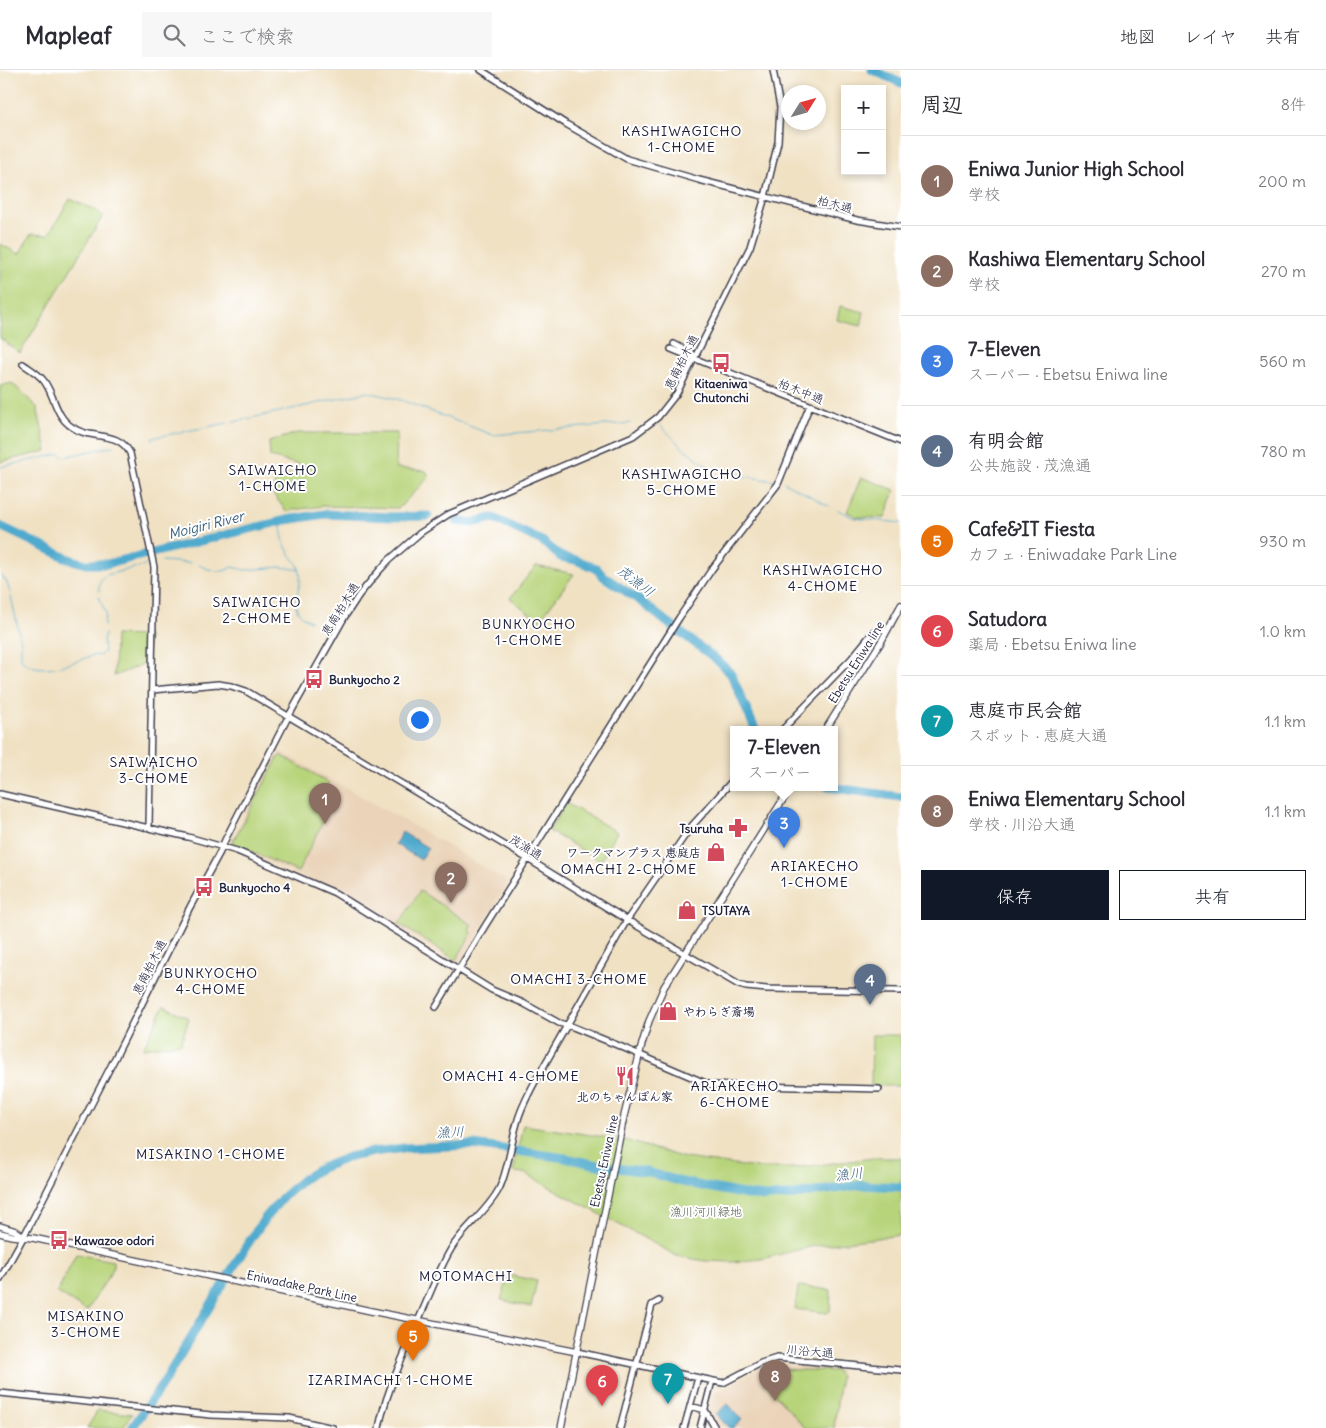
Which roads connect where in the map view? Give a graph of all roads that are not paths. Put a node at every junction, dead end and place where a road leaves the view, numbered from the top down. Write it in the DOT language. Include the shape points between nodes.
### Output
graph roads {
  1 [pos="481,70"];
  2 [pos="773,70"];
  3 [pos="765,197"];
  4 [pos="901,227"];
  5 [pos="672,347"];
  6 [pos="695,358"];
  7 [pos="23,364"];
  8 [pos="810,405"];
  9 [pos="901,442"];
  10 [pos="901,605"];
  11 [pos="888,630"];
  12 [pos="152,690"];
  13 [pos="289,716"];
  14 [pos="786,726"];
  15 [pos="828,726"];
  16 [pos="730,783"];
  17 [pos="788,791"];
  18 [pos="0,794"];
  19 [pos="149,827"];
  20 [pos="223,846"];
  21 [pos="528,859"];
  22 [pos="627,920"];
  23 [pos="685,954"];
  24 [pos="460,970"];
  25 [pos="901,991"];
  26 [pos="436,1007"];
  27 [pos="567,1026"];
  28 [pos="639,1056"];
  29 [pos="879,1089"];
  30 [pos="0,1226"];
  31 [pos="0,1233"];
  32 [pos="24,1236"];
  33 [pos="0,1278"];
  34 [pos="659,1301"];
  35 [pos="419,1320"];
  36 [pos="576,1352"];
  37 [pos="637,1366"];
  38 [pos="901,1370"];
  39 [pos="698,1378"];
  40 [pos="712,1381"];
  41 [pos="0,1393"];
  42 [pos="690,1406"];
  43 [pos="705,1410"];
  44 [pos="333,1428"];
  45 [pos="379,1428"];
  46 [pos="560,1428"];
  47 [pos="620,1428"];
  48 [pos="684,1428"];
  49 [pos="700,1428"];
  50 [pos="715,1428"];
  1 -- 3 [label="street, 柏木通" via="628,159"];
  2 -- 3 [label="street, 恵南柏木通" via="780,117 778,142"];
  3 -- 4 [label="street, 柏木通" via="857,220"];
  3 -- 6 [label="street, 恵南柏木通" via="750,247"];
  5 -- 6 [label="street, 柏木中通" via="691,353"];
  6 -- 8 [label="street, 柏木中通"];
  6 -- 13 [label="street, 恵南柏木通" via="666,409 633,436 449,514 420,533 378,572 359,595"];
  7 -- 12 [label="street" via="46,383 57,409 71,427 118,440 130,453 154,566"];
  8 -- 9 [label="street, 柏木中通"];
  8 -- 21 [label="street" via="778,484 712,569 676,622"];
  10 -- 11 [label="main road, Ebetsu Eniwa line"];
  11 -- 14 [label="street" via="873,632"];
  11 -- 15 [label="main road, Ebetsu Eniwa line"];
  12 -- 13 [label="street, 茂漁通" via="224,685 246,691"];
  12 -- 19 [label="street"];
  13 -- 20 [label="street, 恵南柏木通"];
  13 -- 21 [label="street, 茂漁通"];
  16 -- 22 [label="street" via="690,828"];
  17 -- 23 [label="main road, Ebetsu Eniwa line"];
  18 -- 19 [label="street"];
  19 -- 20 [label="street"];
  20 -- 24 [label="street" via="335,893"];
  20 -- 32 [label="street, 恵南柏木通"];
  21 -- 22 [label="street, 茂漁通"];
  21 -- 24 [label="street"];
  22 -- 23 [label="street, 茂漁通"];
  22 -- 27 [label="street"];
  23 -- 25 [label="street, 茂漁通" via="746,987"];
  23 -- 28 [label="main road, Ebetsu Eniwa line" via="656,1003"];
  24 -- 26 [label="street"];
  24 -- 27 [label="street" via="492,990"];
  27 -- 28 [label="street"];
  27 -- 35 [label="street" via="523,1104 500,1188 451,1249"];
  28 -- 29 [label="street" via="710,1085"];
  28 -- 36 [label="main road, Ebetsu Eniwa line"];
  30 -- 32 [label="main road, Eniwadake Park Line"];
  31 -- 32 [label="main road, Eniwadake Park Line"];
  32 -- 33 [label="street, 恵南柏木通"];
  32 -- 35 [label="main road, Eniwadake Park Line"];
  34 -- 37 [label="street" via="652,1305"];
  35 -- 36 [label="main road, Eniwadake Park Line"];
  35 -- 45 [label="street"];
  36 -- 37 [label="street, 川沿大通"];
  36 -- 46 [label="main road, Ebetsu Eniwa line"];
  37 -- 39 [label="street, 川沿大通"];
  37 -- 47 [label="street"];
  38 -- 40 [label="street, 川沿大通" via="777,1358 723,1383"];
  39 -- 40 [label="street, 川沿大通"];
  39 -- 42 [label="street"];
  40 -- 43 [label="street"];
  41 -- 44 [label="street" via="176,1412 289,1418"];
  42 -- 43 [label="street"];
  42 -- 48 [label="street"];
  43 -- 49 [label="street"];
  43 -- 50 [label="street"];
}
